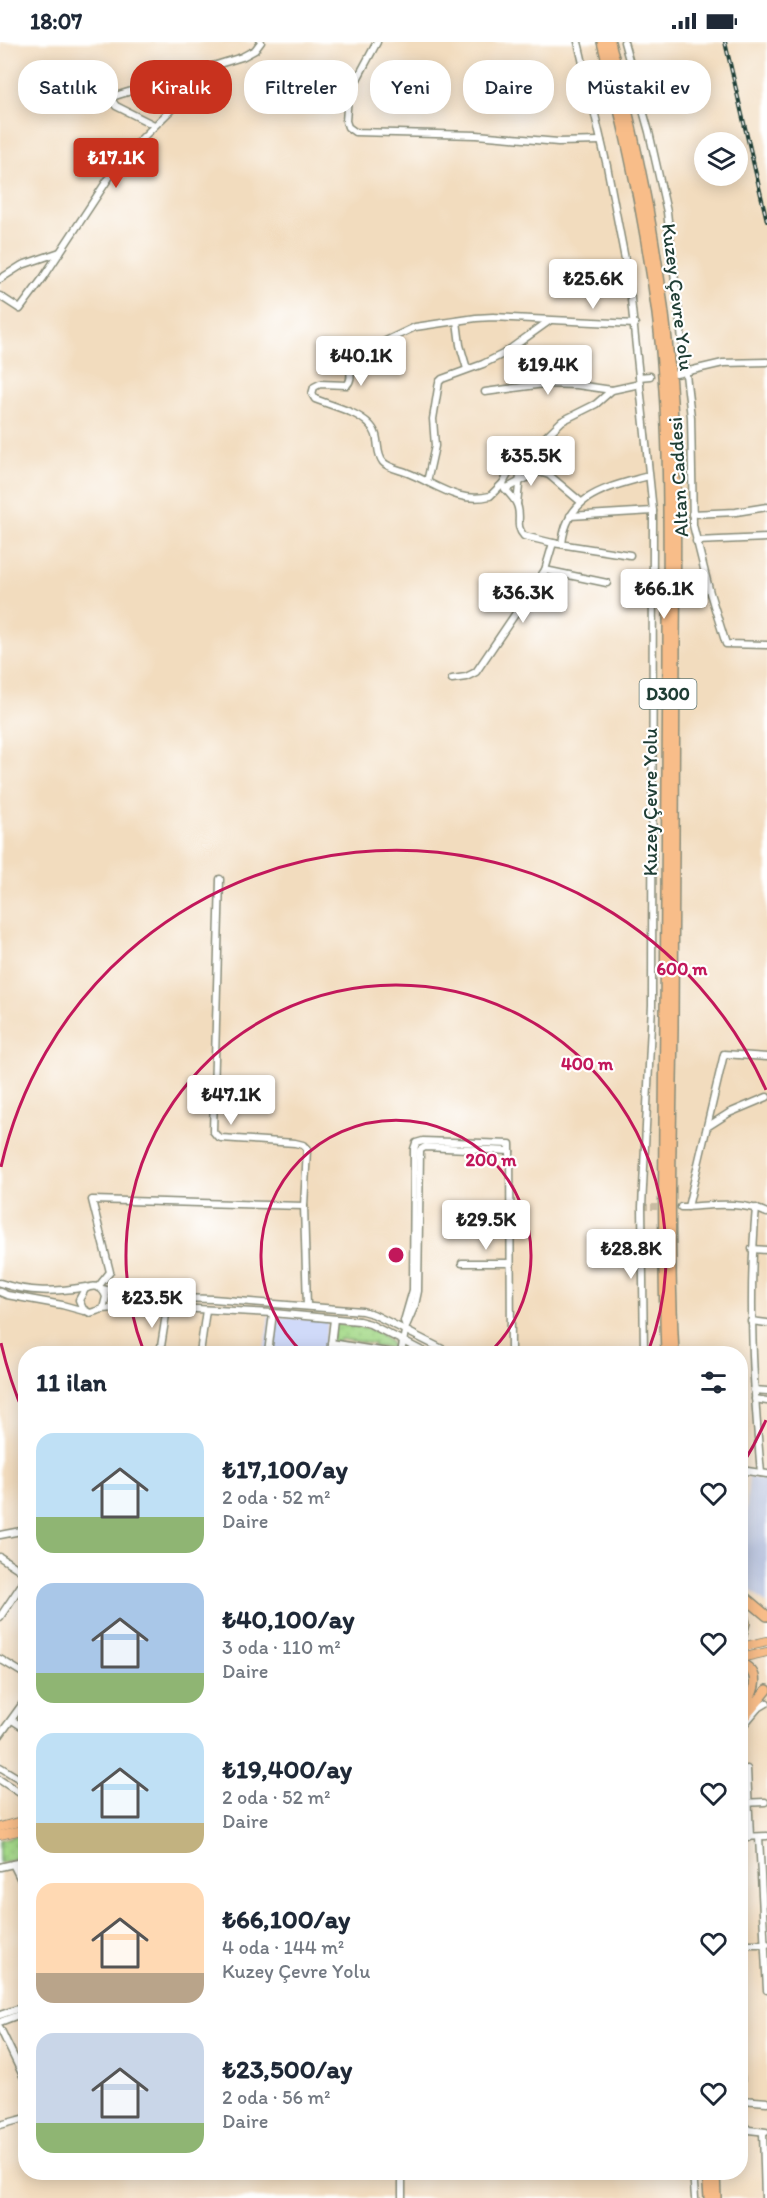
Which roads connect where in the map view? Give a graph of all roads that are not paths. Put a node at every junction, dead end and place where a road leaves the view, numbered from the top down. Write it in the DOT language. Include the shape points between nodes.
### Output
graph roads {
  1 [pos="261,42"];
  2 [pos="376,42"];
  3 [pos="578,42"];
  4 [pos="602,42"];
  5 [pos="610,42"];
  6 [pos="624,42"];
  7 [pos="232,60"];
  8 [pos="358,77"];
  9 [pos="130,92"];
  10 [pos="130,113"];
  11 [pos="132,114"];
  12 [pos="166,114"];
  13 [pos="347,114"];
  14 [pos="154,125"];
  15 [pos="601,141"];
  16 [pos="60,252"];
  17 [pos="0,279"];
  18 [pos="0,296"];
  19 [pos="457,321"];
  20 [pos="549,321"];
  21 [pos="635,324"];
  22 [pos="767,362"];
  23 [pos="467,369"];
  24 [pos="686,372"];
  25 [pos="676,374"];
  26 [pos="650,376"];
  27 [pos="639,380"];
  28 [pos="612,390"];
  29 [pos="485,392"];
  30 [pos="519,466"];
  31 [pos="538,472"];
  32 [pos="648,476"];
  33 [pos="520,481"];
  34 [pos="426,482"];
  35 [pos="504,486"];
  36 [pos="581,502"];
  37 [pos="517,505"];
  38 [pos="767,507"];
  39 [pos="653,511"];
  40 [pos="692,514"];
  41 [pos="570,516"];
  42 [pos="767,538"];
  43 [pos="696,541"];
  44 [pos="553,543"];
  45 [pos="562,544"];
  46 [pos="630,555"];
  47 [pos="544,570"];
  48 [pos="607,583"];
  49 [pos="767,645"];
  50 [pos="452,679"];
  51 [pos="220,879"];
  52 [pos="767,1057"];
  53 [pos="767,1097"];
  54 [pos="706,1128"];
  55 [pos="304,1206"];
  56 [pos="756,1209"];
  57 [pos="767,1213"];
  58 [pos="752,1249"];
  59 [pos="767,1250"];
  60 [pos="462,1263"];
  61 [pos="510,1263"];
  62 [pos="0,1283"];
  63 [pos="89,1287"];
  64 [pos="100,1288"];
  65 [pos="0,1292"];
  66 [pos="307,1306"];
  67 [pos="167,1308"];
  68 [pos="103,1309"];
  69 [pos="206,1310"];
  70 [pos="86,1311"];
  71 [pos="273,1313"];
  72 [pos="334,1319"];
  73 [pos="751,1321"];
  74 [pos="767,1323"];
  75 [pos="406,1328"];
  76 [pos="403,1341"];
  77 [pos="331,1343"];
  78 [pos="161,1346"];
  79 [pos="201,1346"];
  80 [pos="268,1346"];
  81 [pos="331,1346"];
  82 [pos="350,1346"];
  83 [pos="402,1346"];
  84 [pos="413,1346"];
  85 [pos="438,1346"];
  86 [pos="511,1346"];
  87 [pos="644,1346"];
  88 [pos="666,1346"];
  89 [pos="674,1346"];
  90 [pos="754,1389"];
  91 [pos="767,1391"];
  92 [pos="755,1399"];
  93 [pos="767,1401"];
  94 [pos="748,1471"];
  95 [pos="764,1473"];
  96 [pos="18,1532"];
  97 [pos="0,1535"];
  98 [pos="0,1557"];
  99 [pos="18,1570"];
  100 [pos="18,1589"];
  101 [pos="748,1600"];
  102 [pos="767,1616"];
  103 [pos="0,1617"];
  104 [pos="767,1641"];
  105 [pos="748,1645"];
  106 [pos="767,1652"];
  107 [pos="748,1656"];
  108 [pos="0,1659"];
  109 [pos="748,1669"];
  110 [pos="18,1671"];
  111 [pos="767,1690"];
  112 [pos="748,1700"];
  113 [pos="767,1703"];
  114 [pos="18,1711"];
  115 [pos="748,1713"];
  116 [pos="12,1720"];
  117 [pos="748,1720"];
  118 [pos="18,1724"];
  119 [pos="0,1735"];
  120 [pos="0,1767"];
  121 [pos="18,1778"];
  122 [pos="0,1780"];
  123 [pos="18,1792"];
  124 [pos="765,1802"];
  125 [pos="748,1803"];
  126 [pos="18,1822"];
  127 [pos="748,1823"];
  128 [pos="0,1827"];
  129 [pos="18,1831"];
  130 [pos="0,1835"];
  131 [pos="759,1836"];
  132 [pos="767,1836"];
  133 [pos="750,1837"];
  134 [pos="18,1863"];
  135 [pos="13,1864"];
  136 [pos="0,1867"];
  137 [pos="18,1874"];
  138 [pos="748,1944"];
  139 [pos="766,1944"];
  140 [pos="767,1990"];
  141 [pos="18,2009"];
  142 [pos="0,2015"];
  143 [pos="18,2015"];
  144 [pos="0,2022"];
  145 [pos="0,2028"];
  146 [pos="3,2040"];
  147 [pos="18,2067"];
  148 [pos="748,2100"];
  149 [pos="767,2102"];
  150 [pos="18,2120"];
  151 [pos="0,2125"];
  152 [pos="748,2129"];
  153 [pos="765,2132"];
  154 [pos="402,2180"];
  155 [pos="694,2180"];
  156 [pos="708,2180"];
  157 [pos="715,2180"];
  158 [pos="402,2198"];
  159 [pos="695,2198"];
  160 [pos="709,2198"];
  161 [pos="716,2198"];
  162 [pos="765,2198"];
  1 -- 7 [label="street" via="255,50"];
  2 -- 8 [label="street"];
  3 -- 15 [label="street"];
  4 -- 88 [label="highway, Kuzey Çevre Yolu / D300" via="646,237 665,411"];
  5 -- 89 [label="highway, Kuzey Çevre Yolu / D300" via="655,246 672,412"];
  6 -- 24 [label="street, Altan Caddesi" via="667,212"];
  9 -- 10 [label="street" via="111,99"];
  11 -- 14 [label="street"];
  12 -- 14 [label="street"];
  13 -- 15 [label="street" via="347,124 357,133"];
  14 -- 16 [label="street" via="122,158"];
  15 -- 21 [label="street"];
  16 -- 17 [label="street" via="22,265"];
  16 -- 18 [label="street" via="20,309"];
  19 -- 20 [label="street" via="493,317"];
  19 -- 23 [label="street"];
  19 -- 34 [label="street" via="415,327 353,356 349,362 349,384 318,384 312,392 315,399 371,425 385,464"];
  20 -- 21 [label="street"];
  20 -- 23 [label="street" via="509,351"];
  21 -- 27 [label="street"];
  22 -- 24 [label="street" via="723,363"];
  23 -- 34 [label="street" via="442,379 438,385 433,419 435,446"];
  24 -- 25 [label="street"];
  24 -- 40 [label="street, Altan Caddesi" via="693,437"];
  26 -- 27 [label="street"];
  27 -- 28 [label="street"];
  27 -- 32 [label="street"];
  28 -- 29 [label="street" via="544,384"];
  28 -- 30 [label="street" via="596,405 556,425"];
  30 -- 31 [label="street"];
  30 -- 33 [label="street"];
  30 -- 35 [label="street" via="505,477"];
  31 -- 33 [label="street"];
  31 -- 36 [label="street" via="553,477"];
  32 -- 36 [label="street" via="605,488"];
  32 -- 39 [label="street"];
  33 -- 35 [label="street"];
  33 -- 37 [label="street"];
  34 -- 35 [label="street" via="451,494 474,498 493,495"];
  35 -- 37 [label="street"];
  36 -- 41 [label="street"];
  37 -- 44 [label="street" via="522,534"];
  38 -- 40 [label="street"];
  39 -- 41 [label="street"];
  39 -- 87 [label="street" via="652,1005 642,1207"];
  40 -- 43 [label="street, Altan Caddesi"];
  41 -- 45 [label="street"];
  42 -- 43 [label="street"];
  43 -- 49 [label="street, Altan Caddesi" via="726,644"];
  44 -- 45 [label="street"];
  44 -- 47 [label="street"];
  45 -- 46 [label="street"];
  47 -- 48 [label="street"];
  47 -- 50 [label="street" via="476,672"];
  51 -- 55 [label="street" via="213,1131 221,1138 304,1146 308,1151"];
  52 -- 54 [label="street" via="724,1054"];
  53 -- 54 [label="street"];
  54 -- 56 [label="street" via="684,1207 731,1204"];
  55 -- 64 [label="street" via="92,1200 110,1272"];
  55 -- 66 [label="street"];
  56 -- 57 [label="street"];
  56 -- 58 [label="street"];
  58 -- 59 [label="street"];
  58 -- 73 [label="street"];
  60 -- 61 [label="street"];
  61 -- 75 [label="street" via="510,1148 419,1146 418,1291"];
  61 -- 86 [label="street"];
  62 -- 63 [label="street" via="45,1292"];
  63 -- 64 [label="street"];
  63 -- 70 [label="street" via="80,1300"];
  64 -- 66 [label="street" via="140,1297"];
  64 -- 68 [label="street" via="106,1297"];
  65 -- 70 [label="street"];
  66 -- 75 [label="street" via="362,1311"];
  67 -- 68 [label="street"];
  67 -- 69 [label="street"];
  67 -- 78 [label="street"];
  68 -- 70 [label="street" via="95,1313"];
  69 -- 71 [label="street"];
  69 -- 79 [label="street"];
  71 -- 72 [label="street"];
  71 -- 80 [label="street"];
  72 -- 76 [label="street" via="370,1324"];
  72 -- 77 [label="street"];
  73 -- 74 [label="street"];
  73 -- 90 [label="street"];
  75 -- 76 [label="street"];
  75 -- 85 [label="street"];
  76 -- 83 [label="street"];
  76 -- 84 [label="street"];
  77 -- 81 [label="street"];
  77 -- 82 [label="street"];
  90 -- 91 [label="street"];
  90 -- 92 [label="street"];
  92 -- 93 [label="street"];
  92 -- 95 [label="street"];
  94 -- 95 [label="street"];
  96 -- 97 [label="street"];
  98 -- 99 [label="street"];
  100 -- 103 [label="street"];
  101 -- 102 [label="highway"];
  104 -- 105 [label="main road"];
  106 -- 107 [label="main road"];
  108 -- 110 [label="street"];
  109 -- 112 [label="highway" via="755,1682"];
  111 -- 115 [label="highway"];
  113 -- 117 [label="street"];
  114 -- 116 [label="street"];
  116 -- 118 [label="street"];
  116 -- 119 [label="street"];
  120 -- 121 [label="street"];
  122 -- 123 [label="street"];
  124 -- 125 [label="street"];
  126 -- 128 [label="main road"];
  127 -- 133 [label="street"];
  129 -- 130 [label="main road"];
  131 -- 132 [label="street"];
  131 -- 133 [label="street"];
  131 -- 139 [label="street"];
  134 -- 135 [label="street"];
  135 -- 136 [label="street"];
  135 -- 137 [label="street"];
  138 -- 139 [label="street"];
  139 -- 140 [label="street"];
  141 -- 142 [label="street"];
  143 -- 144 [label="street"];
  145 -- 146 [label="street"];
  146 -- 147 [label="street"];
  148 -- 149 [label="street"];
  150 -- 151 [label="street"];
  152 -- 153 [label="street"];
  153 -- 162 [label="street"];
  154 -- 158 [label="street"];
  155 -- 159 [label="street"];
  156 -- 160 [label="highway"];
  157 -- 161 [label="highway"];
}
